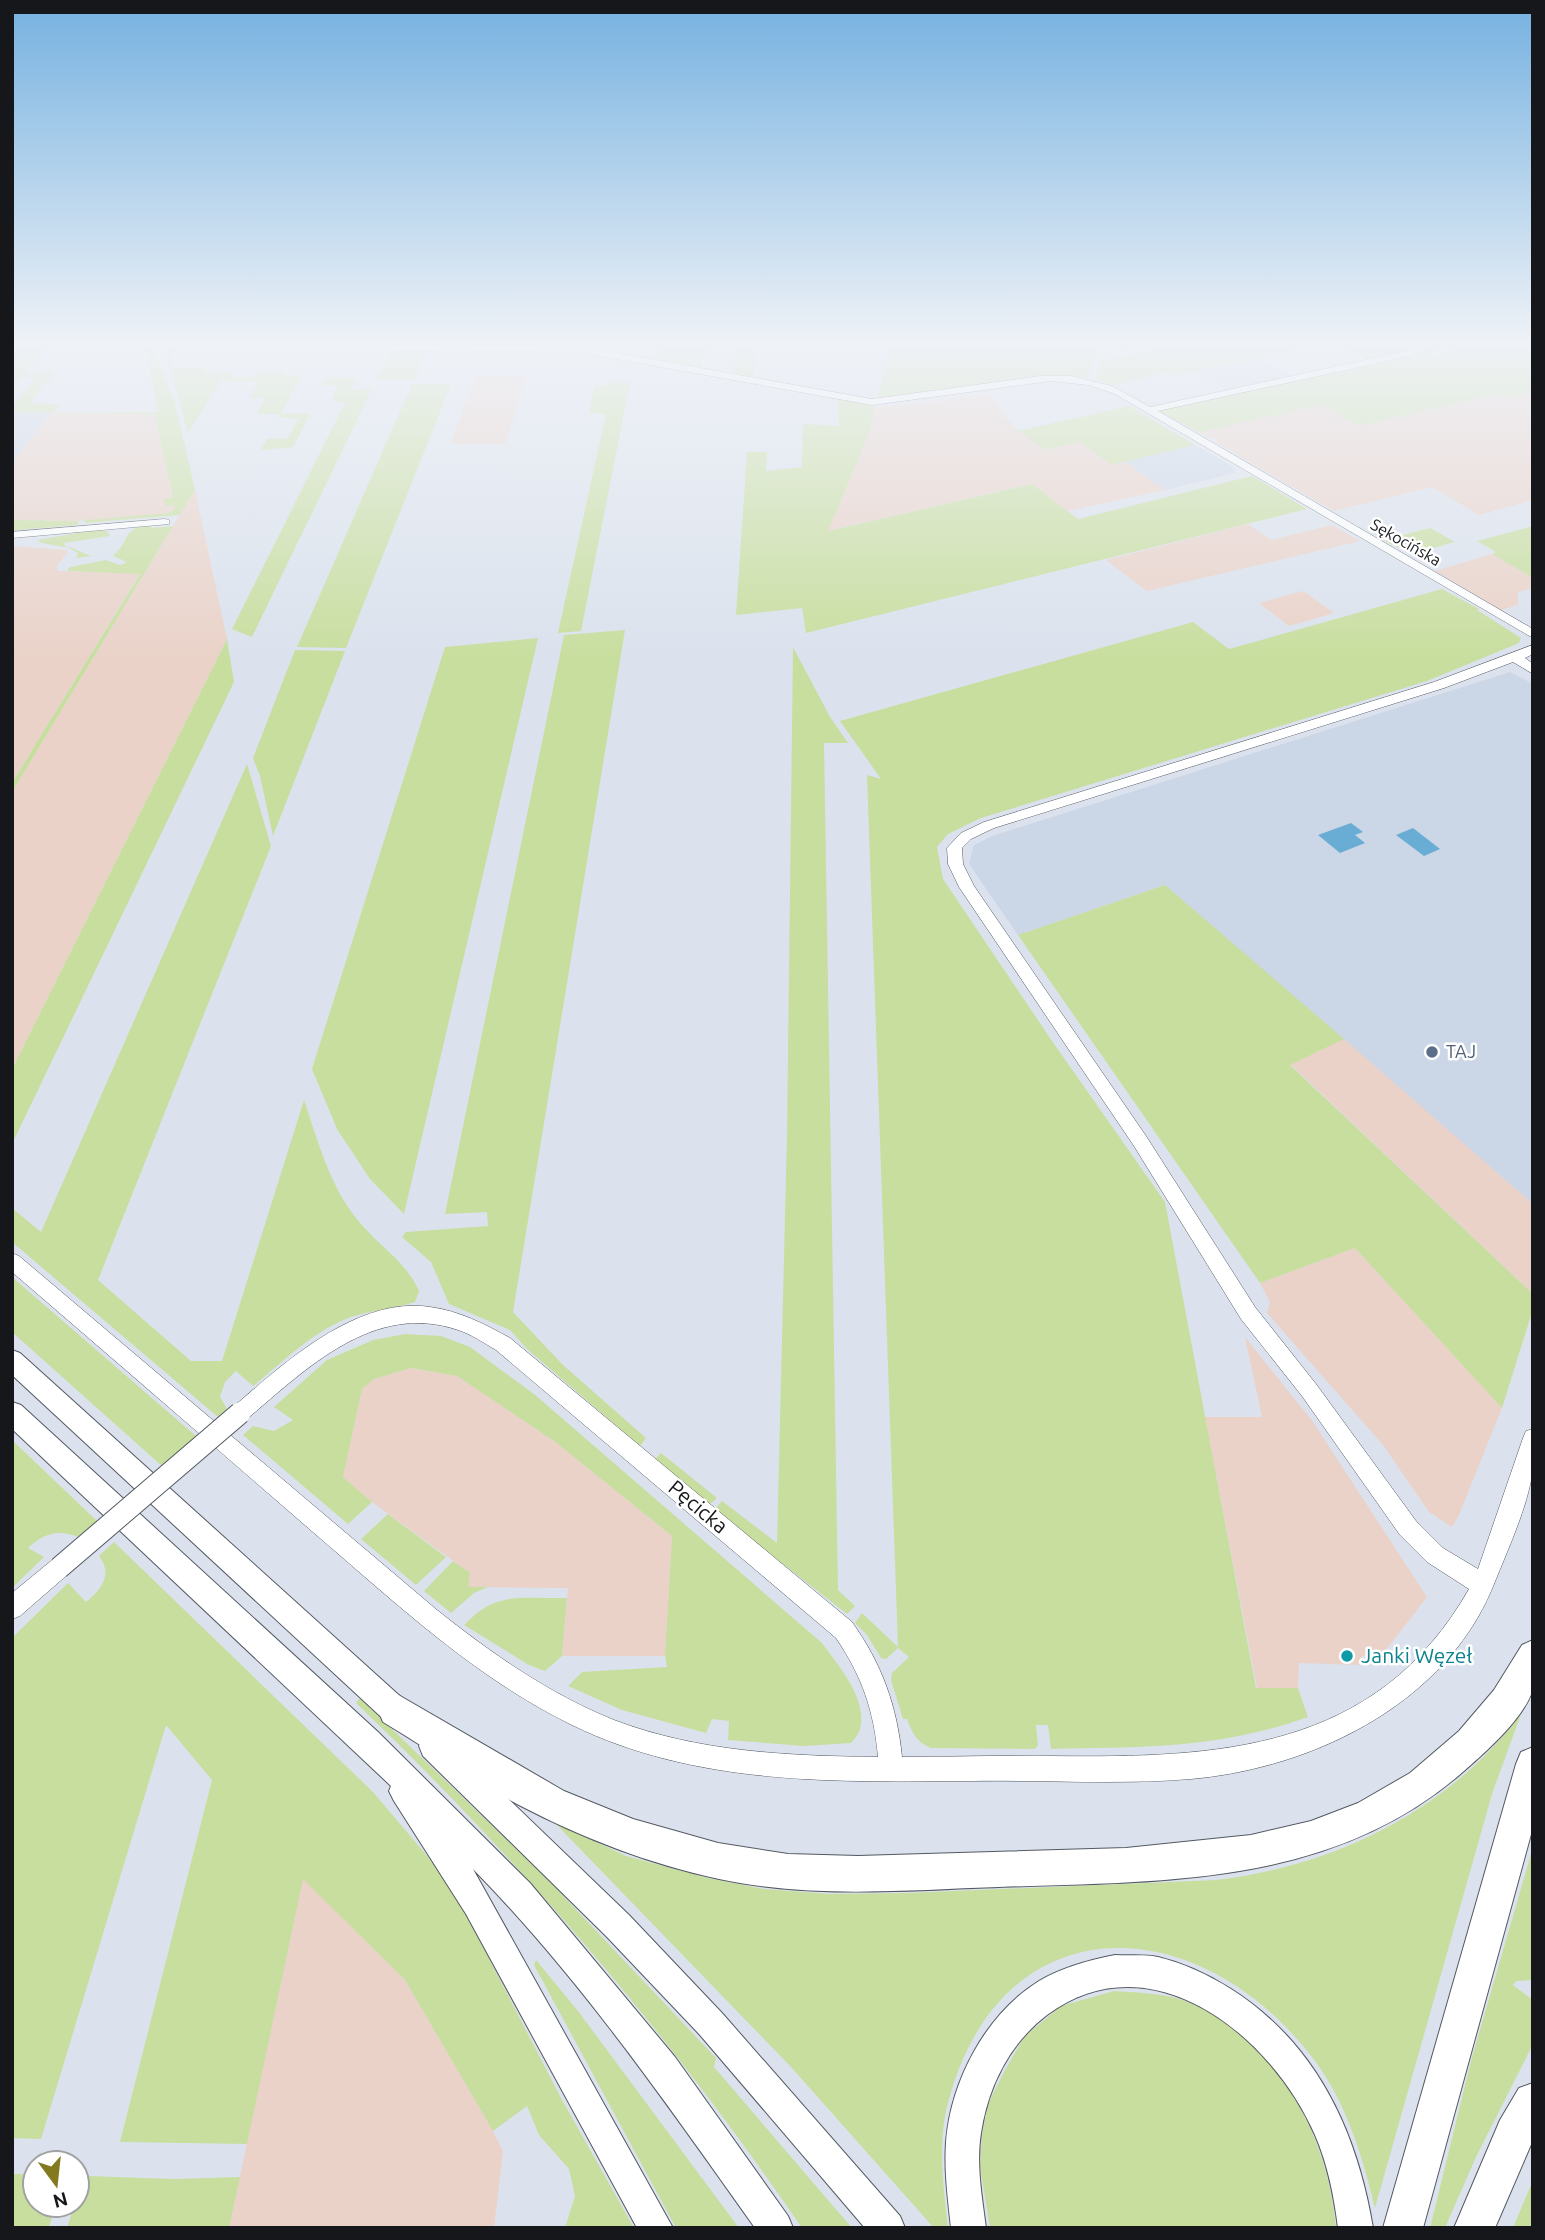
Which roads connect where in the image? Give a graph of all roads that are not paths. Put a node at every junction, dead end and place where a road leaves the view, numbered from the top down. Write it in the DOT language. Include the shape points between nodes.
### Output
graph roads {
  1 [pos="1216,450"];
  2 [pos="165,522"];
  3 [pos="12,535"];
  4 [pos="1533,635"];
  5 [pos="1526,652"];
  6 [pos="1533,670"];
  7 [pos="12,1261"];
  8 [pos="12,1360"];
  9 [pos="12,1413"];
  10 [pos="1532,1439"];
  11 [pos="1483,1585"];
  12 [pos="12,1608"];
  13 [pos="1533,1656"];
  14 [pos="395,1710"];
  15 [pos="368,1742"];
  16 [pos="1533,1765"];
  17 [pos="891,1768"];
  18 [pos="1533,2102"];
  19 [pos="656,2228"];
  20 [pos="776,2228"];
  21 [pos="888,2228"];
  22 [pos="969,2228"];
  23 [pos="1356,2228"];
  24 [pos="1403,2228"];
  25 [pos="1474,2228"];
  1 -- 4 [label="street, Sękocińska"];
  2 -- 3 [label="street"];
  5 -- 6 [label="street" via="1520,662"];
  5 -- 11 [label="street" via="1439,685 989,825 965,835 952,859 1184,1208 1248,1313 1310,1390 1408,1528 1435,1555"];
  7 -- 17 [label="street" via="501,1674 639,1741 740,1763 810,1769"];
  8 -- 14 [label="main road"];
  9 -- 15 [label="main road"];
  10 -- 11 [label="street"];
  11 -- 17 [label="street" via="1468,1613 1426,1667 1362,1714 1288,1746 1249,1758 1171,1767"];
  12 -- 17 [label="street, Pęcicka, bridge" via="308,1355 338,1335 383,1319 423,1315 466,1323 503,1344 844,1630 876,1683"];
  13 -- 14 [label="highway" via="1502,1708 1454,1761 1388,1805 1308,1841 1229,1857 1142,1866 834,1875 718,1861 634,1836 551,1803"];
  14 -- 21 [label="main road" via="618,1926 711,2024"];
  15 -- 19 [label="main road" via="426,1821 477,1903"];
  15 -- 20 [label="main road" via="519,1894 663,2069"];
  16 -- 24 [label="highway"];
  18 -- 25 [label="highway" via="1509,2145"];
  22 -- 23 [label="main road" via="964,2132 990,2054 1007,2028 1036,2000 1072,1980 1113,1972 1152,1972 1189,1983 1237,2008 1280,2047 1330,2129 1345,2170"];
}
